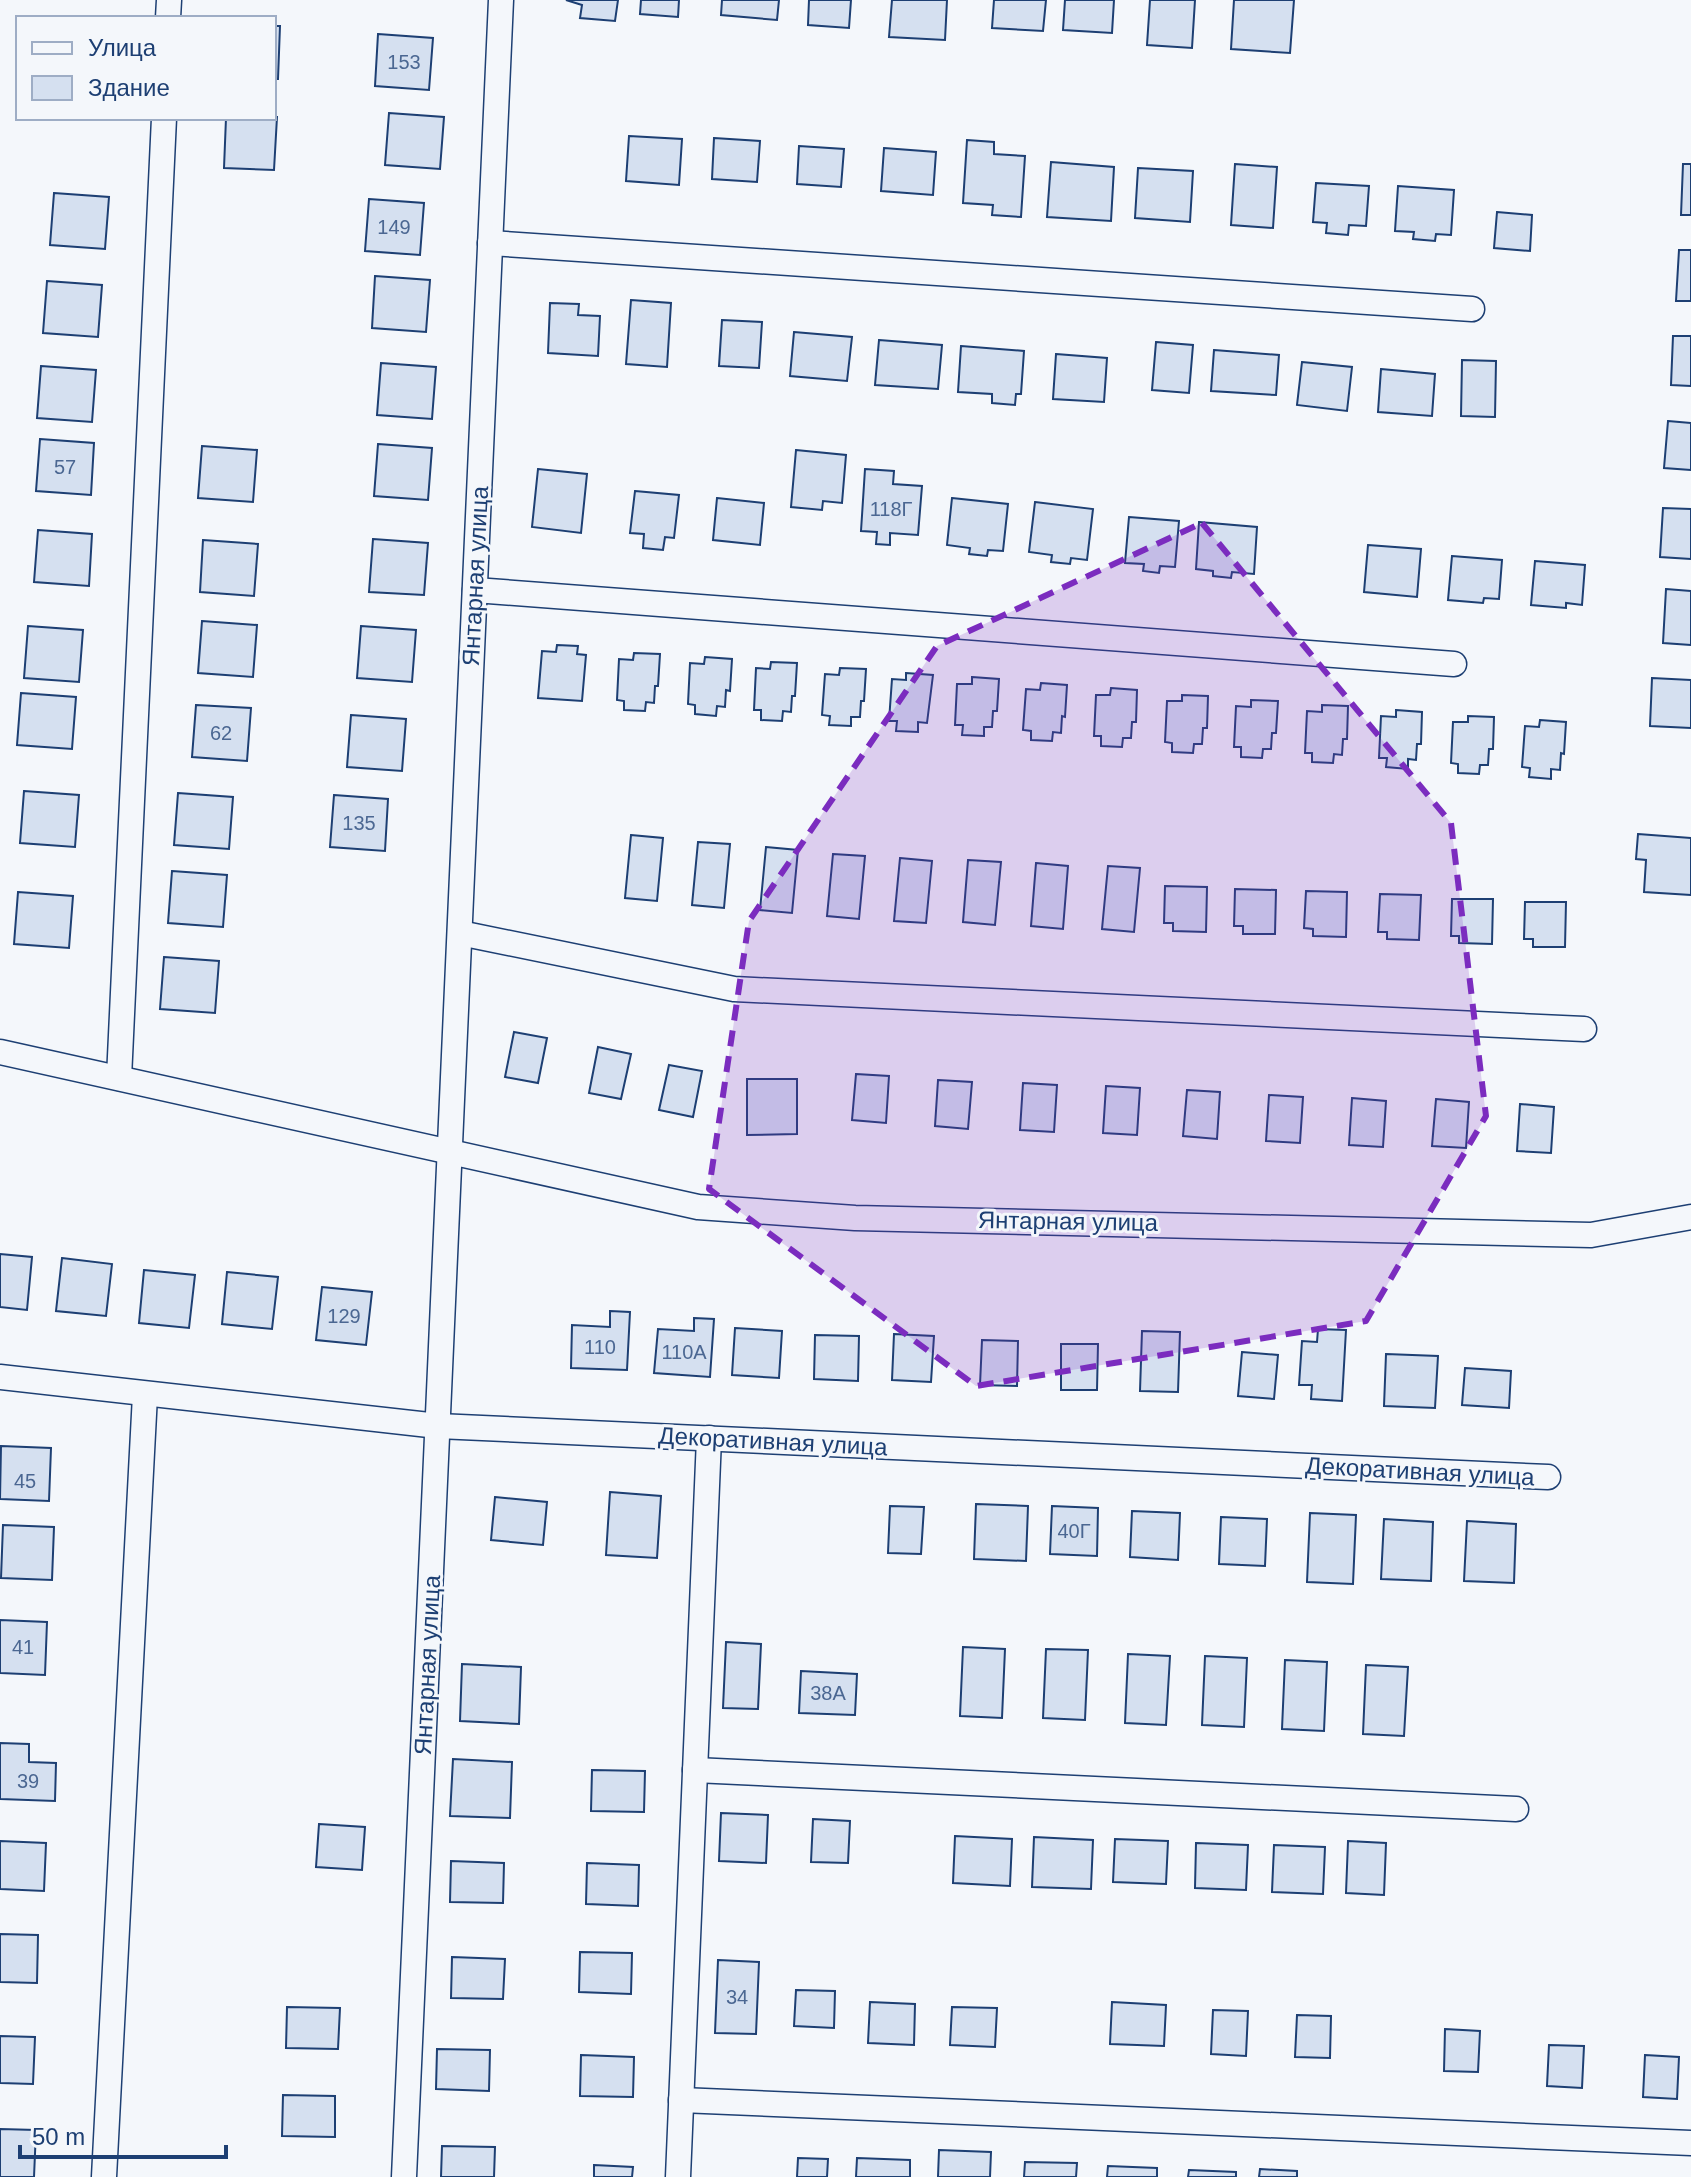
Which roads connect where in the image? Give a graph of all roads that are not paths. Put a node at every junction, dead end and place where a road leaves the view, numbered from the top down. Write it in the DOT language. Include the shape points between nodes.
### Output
graph roads {
  1 [pos="501,0"];
  2 [pos="164,120"];
  3 [pos="490,243"];
  4 [pos="1472,309"];
  5 [pos="475,590"];
  6 [pos="1454,664"];
  7 [pos="460,933"];
  8 [pos="1584,1029"];
  9 [pos="0,1052"];
  10 [pos="119,1078"];
  11 [pos="450,1152"];
  12 [pos="1691,1217"];
  13 [pos="0,1377"];
  14 [pos="145,1395"];
  15 [pos="438,1426"];
  16 [pos="709,1438"];
  17 [pos="1548,1477"];
  18 [pos="695,1770"];
  19 [pos="1516,1809"];
  20 [pos="681,2100"];
  21 [pos="1691,2143"];
  22 [pos="104,2177"];
  23 [pos="404,2177"];
  24 [pos="678,2177"];
  1 -- 3 [label="street, Янтарная улица"];
  2 -- 10 [label="street"];
  3 -- 4 [label="street"];
  3 -- 5 [label="street, Янтарная улица"];
  5 -- 6 [label="street"];
  5 -- 7 [label="street, Янтарная улица"];
  7 -- 8 [label="street" via="734,989"];
  7 -- 11 [label="street, Янтарная улица"];
  9 -- 10 [label="street"];
  10 -- 11 [label="street"];
  11 -- 12 [label="street, Янтарная улица" via="698,1207 855,1218 1591,1235"];
  11 -- 15 [label="street, Янтарная улица"];
  13 -- 14 [label="street, Декоративная улица"];
  14 -- 15 [label="street, Декоративная улица"];
  14 -- 22 [label="street"];
  15 -- 16 [label="street, Декоративная улица"];
  15 -- 23 [label="street, Янтарная улица"];
  16 -- 17 [label="street, Декоративная улица"];
  16 -- 18 [label="street"];
  18 -- 19 [label="street"];
  18 -- 20 [label="street"];
  20 -- 21 [label="street"];
  20 -- 24 [label="street"];
}
